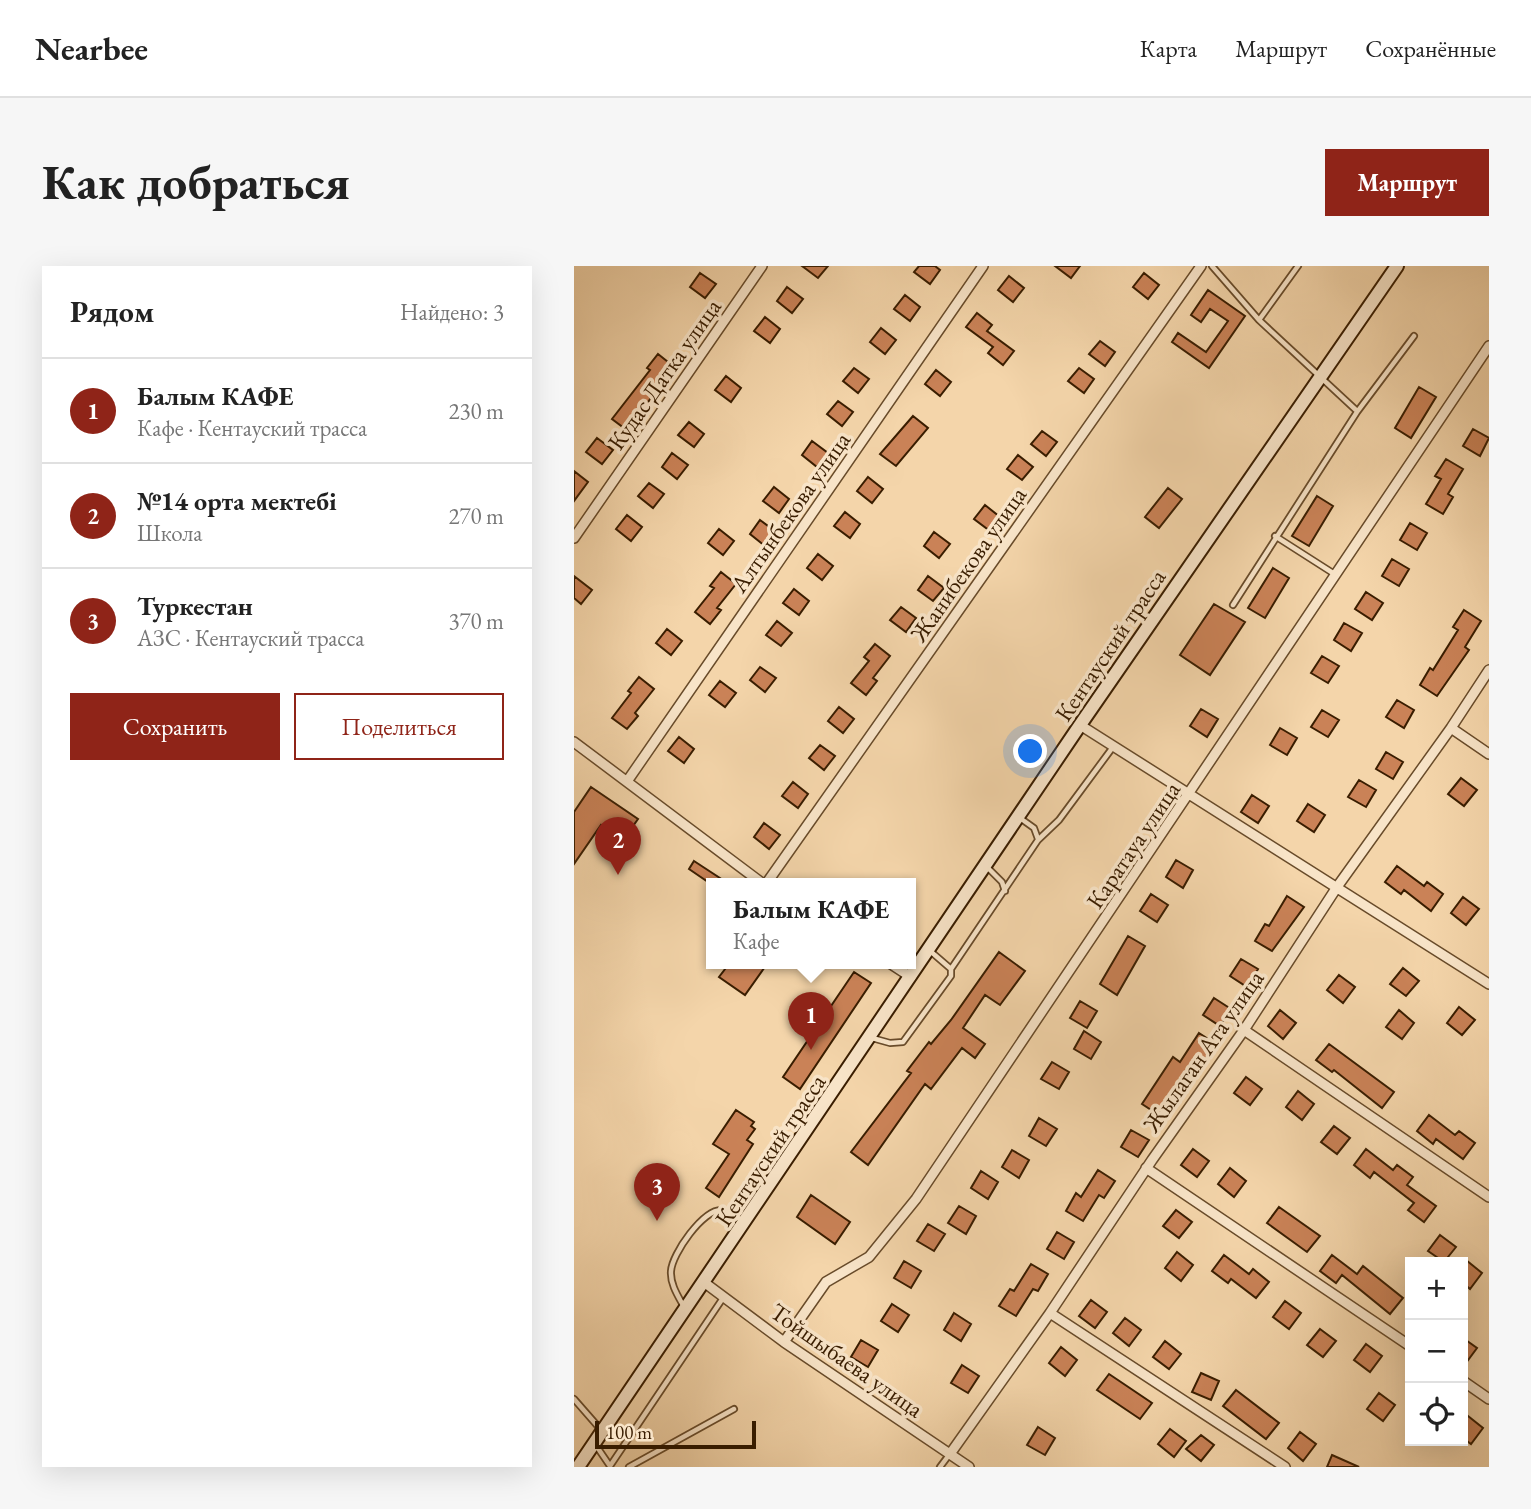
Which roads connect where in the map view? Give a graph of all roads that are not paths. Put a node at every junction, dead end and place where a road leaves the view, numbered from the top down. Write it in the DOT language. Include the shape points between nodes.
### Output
graph roads {
  1 [pos="762,266"];
  2 [pos="983,266"];
  3 [pos="1201,266"];
  4 [pos="1212,266"];
  5 [pos="1298,266"];
  6 [pos="1397,266"];
  7 [pos="1259,320"];
  8 [pos="1414,336"];
  9 [pos="1489,346"];
  10 [pos="1320,378"];
  11 [pos="1357,412"];
  12 [pos="1275,536"];
  13 [pos="574,538"];
  14 [pos="1337,575"];
  15 [pos="1233,605"];
  16 [pos="1489,670"];
  17 [pos="1080,725"];
  18 [pos="1451,728"];
  19 [pos="574,742"];
  20 [pos="1113,747"];
  21 [pos="1489,754"];
  22 [pos="628,780"];
  23 [pos="1189,795"];
  24 [pos="1020,818"];
  25 [pos="1038,840"];
  26 [pos="987,867"];
  27 [pos="757,878"];
  28 [pos="769,878"];
  29 [pos="1337,887"];
  30 [pos="1006,892"];
  31 [pos="929,950"];
  32 [pos="899,969"];
  33 [pos="951,969"];
  34 [pos="911,977"];
  35 [pos="1489,984"];
  36 [pos="1244,1030"];
  37 [pos="871,1038"];
  38 [pos="1146,1168"];
  39 [pos="1489,1197"];
  40 [pos="747,1222"];
  41 [pos="705,1283"];
  42 [pos="723,1297"];
  43 [pos="686,1311"];
  44 [pos="1050,1313"];
  45 [pos="784,1342"];
  46 [pos="1405,1343"];
  47 [pos="1466,1383"];
  48 [pos="574,1399"];
  49 [pos="1489,1399"];
  50 [pos="734,1409"];
  51 [pos="603,1431"];
  52 [pos="595,1443"];
  53 [pos="950,1454"];
  54 [pos="610,1466"];
  55 [pos="578,1467"];
  56 [pos="629,1467"];
  57 [pos="940,1467"];
  58 [pos="968,1467"];
  59 [pos="1284,1467"];
  1 -- 13 [label="street, Кудас Датка улица"];
  2 -- 22 [label="street, Алтынбекова улица"];
  3 -- 28 [label="street, Жанибекова улица"];
  4 -- 7 [label="lane"];
  5 -- 7 [label="lane"];
  6 -- 10 [label="main road, Кентауский трасса"];
  7 -- 10 [label="lane"];
  8 -- 11 [label="lane"];
  9 -- 14 [label="street, Каратауа улица"];
  10 -- 11 [label="lane"];
  10 -- 17 [label="main road, Кентауский трасса"];
  11 -- 12 [label="lane"];
  12 -- 14 [label="lane"];
  12 -- 15 [label="lane"];
  14 -- 23 [label="street, Каратауа улица"];
  16 -- 18 [label="street, Жылаган Ата улица"];
  17 -- 20 [label="street"];
  17 -- 24 [label="main road, Кентауский трасса"];
  18 -- 21 [label="street"];
  18 -- 29 [label="street, Жылаган Ата улица"];
  19 -- 22 [label="street"];
  20 -- 23 [label="street"];
  20 -- 25 [label="lane" via="1059,820"];
  22 -- 27 [label="street"];
  23 -- 29 [label="street"];
  23 -- 45 [label="street, Каратауа улица" via="916,1199 869,1257 826,1282"];
  24 -- 25 [label="lane" via="1034,828"];
  24 -- 26 [label="main road, Кентауский трасса"];
  25 -- 30 [label="lane"];
  26 -- 30 [label="lane"];
  26 -- 31 [label="main road, Кентауский трасса"];
  29 -- 35 [label="street"];
  29 -- 36 [label="street, Жылаган Ата улица"];
  30 -- 33 [label="lane"];
  31 -- 33 [label="lane"];
  31 -- 34 [label="main road, Кентауский трасса"];
  32 -- 34 [label="street"];
  33 -- 37 [label="lane" via="951,976 903,1042"];
  34 -- 37 [label="main road, Кентауский трасса"];
  36 -- 38 [label="street, Жылаган Ата улица"];
  36 -- 39 [label="street"];
  37 -- 40 [label="main road, Кентауский трасса"];
  38 -- 44 [label="street, Жылаган Ата улица"];
  38 -- 46 [label="street"];
  40 -- 41 [label="main road, Кентауский трасса"];
  40 -- 43 [label="lane" via="722,1210 707,1214 682,1245 671,1269"];
  41 -- 42 [label="street, Тойшыбаева улица"];
  41 -- 43 [label="main road, Кентауский трасса"];
  42 -- 45 [label="street, Тойшыбаева улица"];
  42 -- 54 [label="lane"];
  43 -- 51 [label="main road, Кентауский трасса"];
  44 -- 53 [label="street, Жылаган Ата улица"];
  44 -- 59 [label="street"];
  45 -- 53 [label="street, Тойшыбаева улица"];
  47 -- 49 [label="street"];
  48 -- 51 [label="lane"];
  50 -- 56 [label="lane"];
  51 -- 52 [label="main road, Кентауский трасса"];
  52 -- 54 [label="lane"];
  52 -- 55 [label="main road, Кентауский трасса"];
  53 -- 57 [label="lane"];
  53 -- 58 [label="street, Тойшыбаева улица"];
}
